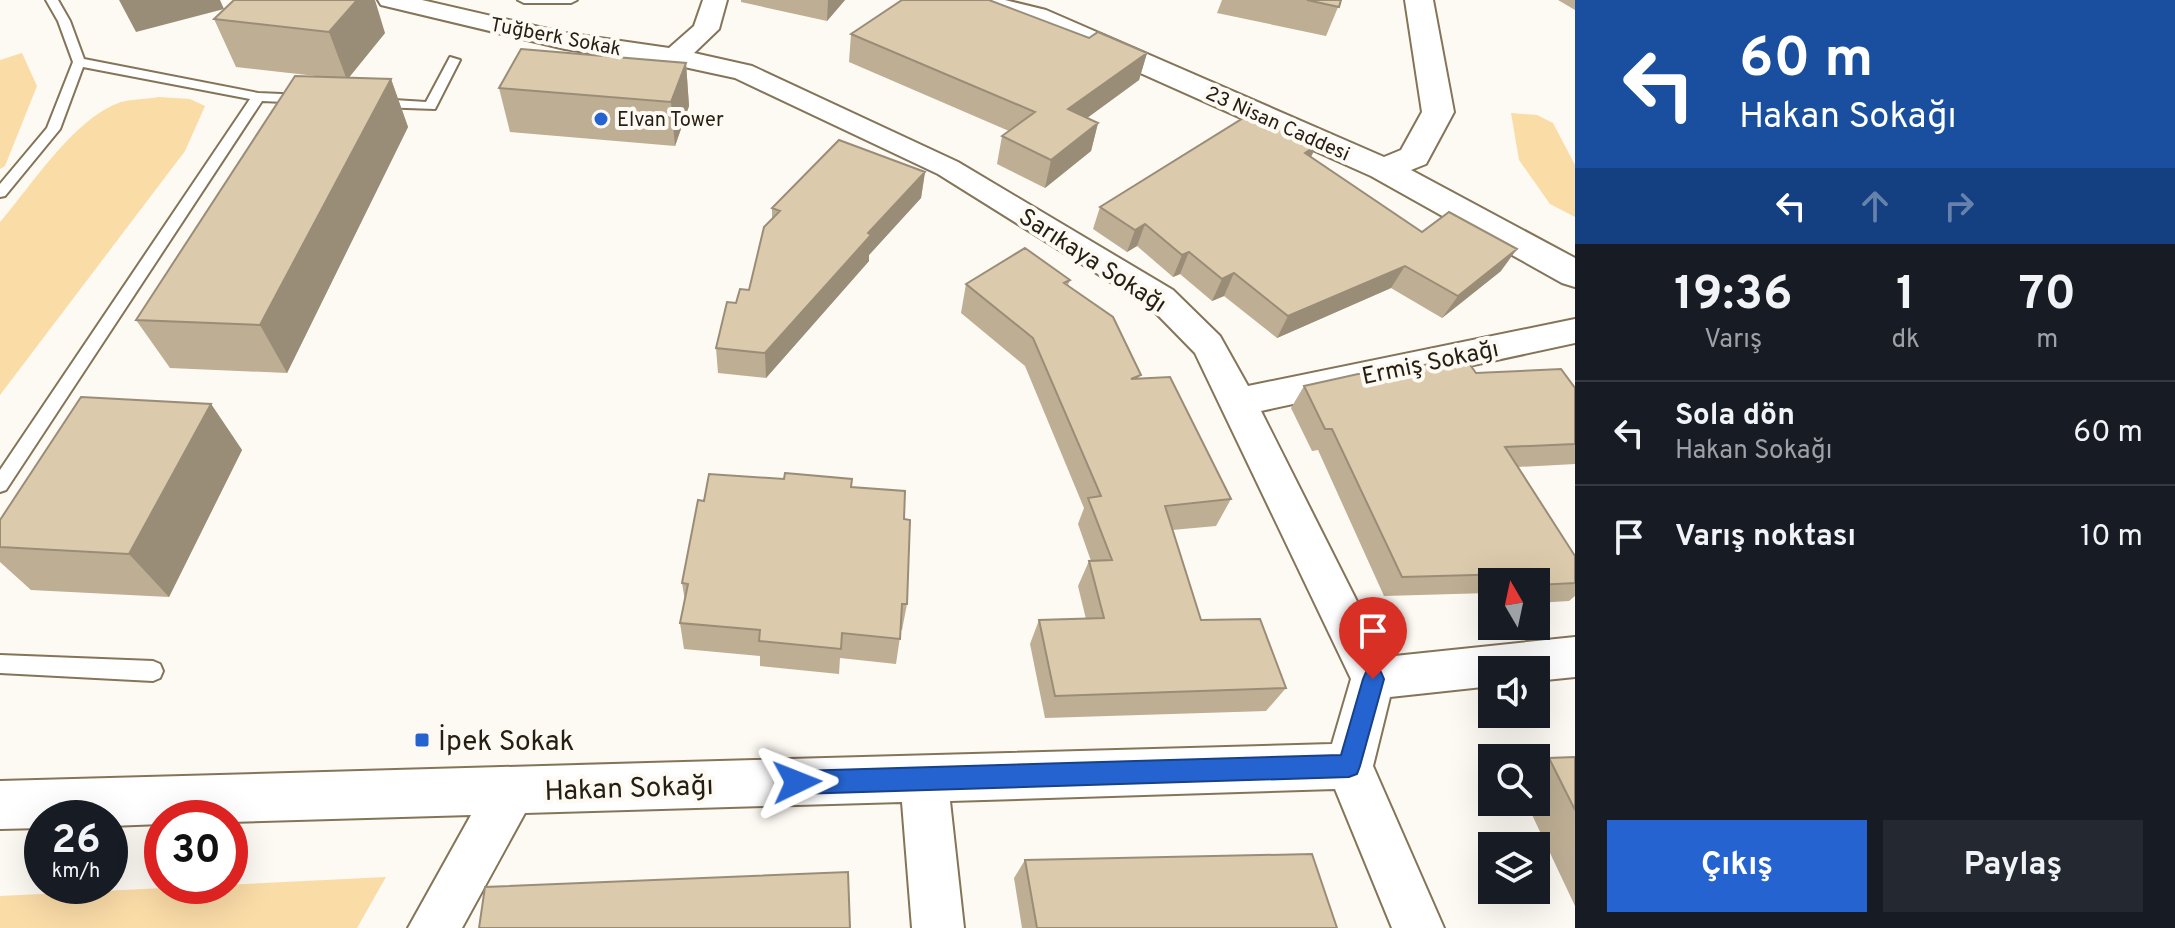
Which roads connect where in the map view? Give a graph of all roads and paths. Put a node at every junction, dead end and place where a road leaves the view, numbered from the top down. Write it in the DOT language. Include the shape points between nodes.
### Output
graph roads {
  1 [pos="52,0"];
  2 [pos="390,0"];
  3 [pos="524,0"];
  4 [pos="571,0"];
  5 [pos="715,0"];
  6 [pos="970,0"];
  7 [pos="1057,0"];
  8 [pos="1419,0"];
  9 [pos="675,57"];
  10 [pos="454,60"];
  11 [pos="79,62"];
  12 [pos="258,97"];
  13 [pos="320,100"];
  14 [pos="367,102"];
  15 [pos="1414,157"];
  16 [pos="1383,169"];
  17 [pos="0,193"];
  18 [pos="1575,242"];
  19 [pos="1575,274"];
  20 [pos="1575,331"];
  21 [pos="1239,402"];
  22 [pos="0,485"];
  23 [pos="1575,657"];
  24 [pos="0,664"];
  25 [pos="153,671"];
  26 [pos="1373,679"];
  27 [pos="1349,766"];
  28 [pos="924,779"];
  29 [pos="511,791"];
  30 [pos="0,805"];
  31 [pos="434,928"];
  32 [pos="938,928"];
  33 [pos="1418,928"];
  1 -- 11 [label="lane"];
  2 -- 9 [label="street, Tuğberk Sokak" via="565,41"];
  3 -- 4 [label="lane"];
  5 -- 9 [label="street" via="706,29"];
  6 -- 16 [label="street, 23 Nisan Caddesi" via="1036,16"];
  7 -- 15 [label="street, 23 Nisan Caddesi"];
  8 -- 15 [label="street" via="1438,112"];
  9 -- 21 [label="street, Sarıkaya Sokağı" via="743,72 948,168 1161,298 1208,345"];
  10 -- 14 [label="lane" via="430,106"];
  11 -- 12 [label="lane"];
  11 -- 17 [label="lane" via="53,129"];
  12 -- 13 [label="lane"];
  12 -- 22 [label="lane"];
  15 -- 16 [label="street"];
  15 -- 18 [label="street, 23 Nisan Caddesi"];
  16 -- 19 [label="street, 23 Nisan Caddesi"];
  20 -- 21 [label="street, Ermiş Sokağı"];
  21 -- 26 [label="street, Sarıkaya Sokağı"];
  23 -- 26 [label="street"];
  24 -- 25 [label="lane"];
  26 -- 27 [label="street"];
  27 -- 28 [label="street, Hakan Sokağı"];
  27 -- 33 [label="street"];
  28 -- 29 [label="street, Hakan Sokağı"];
  28 -- 32 [label="street"];
  29 -- 30 [label="street, Hakan Sokağı"];
  29 -- 31 [label="street"];
}
